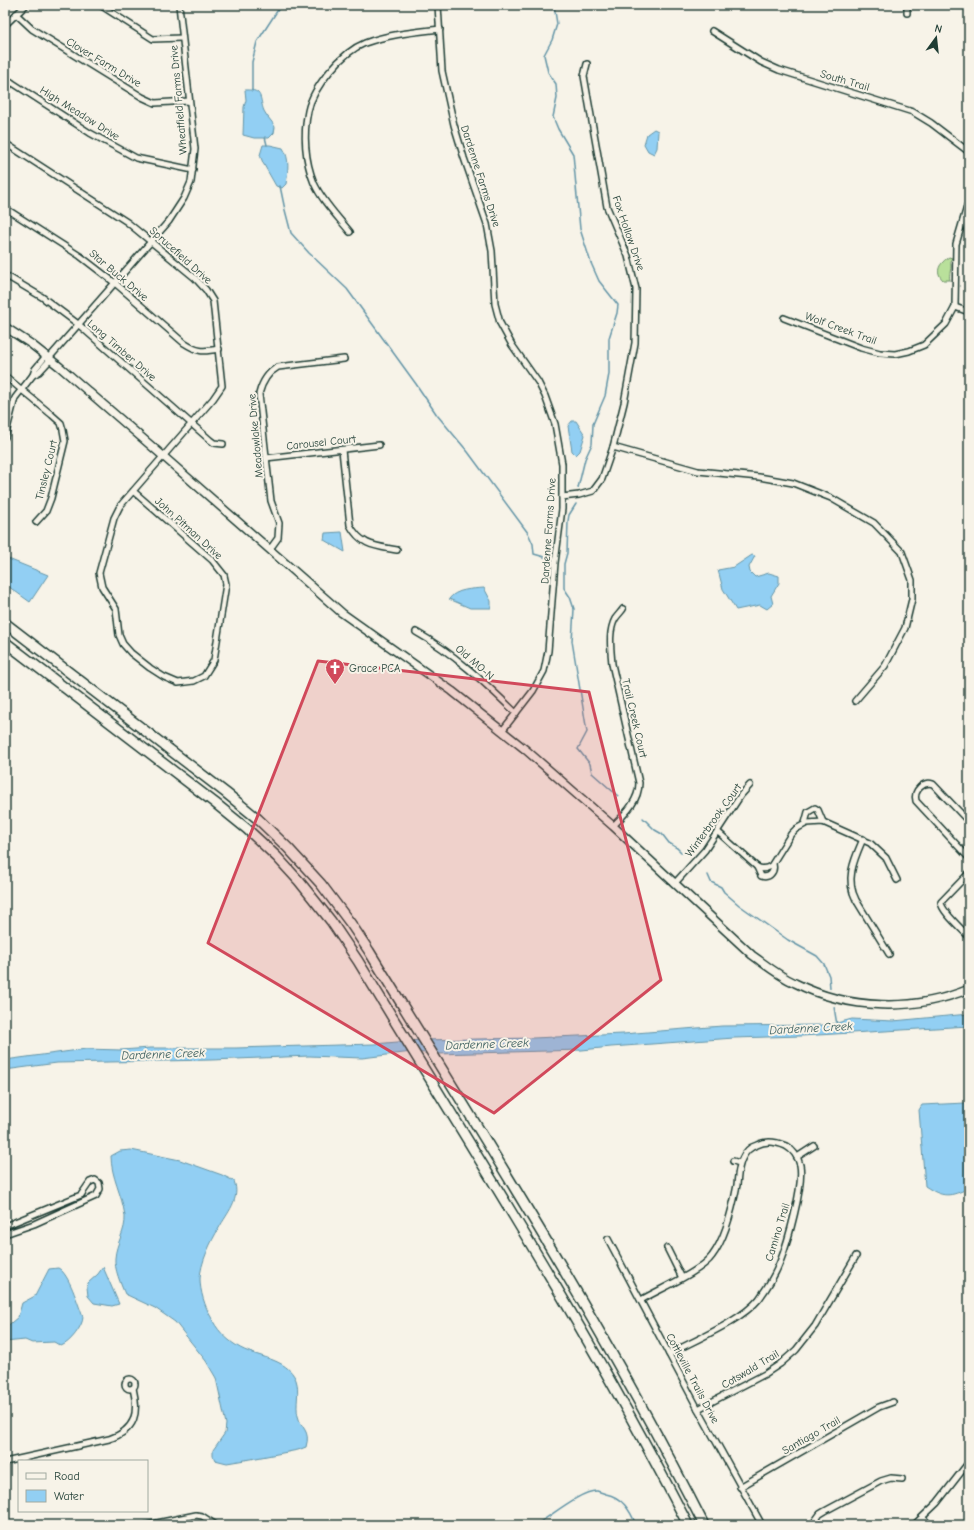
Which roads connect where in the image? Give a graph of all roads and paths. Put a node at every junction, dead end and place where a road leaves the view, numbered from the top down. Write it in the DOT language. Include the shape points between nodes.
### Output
graph roads {
  1 [pos="26,5"];
  2 [pos="100,5"];
  3 [pos="179,5"];
  4 [pos="438,5"];
  5 [pos="907,5"];
  6 [pos="907,12"];
  7 [pos="16,14"];
  8 [pos="5,25"];
  9 [pos="440,29"];
  10 [pos="712,31"];
  11 [pos="182,38"];
  12 [pos="586,64"];
  13 [pos="5,78"];
  14 [pos="11,82"];
  15 [pos="5,92"];
  16 [pos="190,101"];
  17 [pos="5,144"];
  18 [pos="969,152"];
  19 [pos="193,170"];
  20 [pos="969,200"];
  21 [pos="5,208"];
  22 [pos="350,232"];
  23 [pos="151,241"];
  24 [pos="5,275"];
  25 [pos="115,283"];
  26 [pos="955,307"];
  27 [pos="969,312"];
  28 [pos="784,318"];
  29 [pos="78,324"];
  30 [pos="5,326"];
  31 [pos="219,349"];
  32 [pos="49,358"];
  33 [pos="344,359"];
  34 [pos="5,376"];
  35 [pos="22,389"];
  36 [pos="191,424"];
  37 [pos="5,437"];
  38 [pos="223,444"];
  39 [pos="379,445"];
  40 [pos="613,447"];
  41 [pos="342,450"];
  42 [pos="163,456"];
  43 [pos="266,458"];
  44 [pos="133,491"];
  45 [pos="562,497"];
  46 [pos="36,522"];
  47 [pos="270,549"];
  48 [pos="397,550"];
  49 [pos="623,609"];
  50 [pos="5,623"];
  51 [pos="416,632"];
  52 [pos="5,642"];
  53 [pos="855,701"];
  54 [pos="516,713"];
  55 [pos="502,730"];
  56 [pos="750,785"];
  57 [pos="823,822"];
  58 [pos="969,822"];
  59 [pos="805,823"];
  60 [pos="613,826"];
  61 [pos="718,832"];
  62 [pos="863,839"];
  63 [pos="969,858"];
  64 [pos="773,864"];
  65 [pos="757,867"];
  66 [pos="969,873"];
  67 [pos="898,880"];
  68 [pos="675,883"];
  69 [pos="969,937"];
  70 [pos="889,954"];
  71 [pos="969,989"];
  72 [pos="814,1146"];
  73 [pos="797,1157"];
  74 [pos="733,1161"];
  75 [pos="740,1163"];
  76 [pos="5,1226"];
  77 [pos="5,1234"];
  78 [pos="608,1239"];
  79 [pos="667,1248"];
  80 [pos="856,1256"];
  81 [pos="682,1278"];
  82 [pos="641,1300"];
  83 [pos="669,1354"];
  84 [pos="133,1388"];
  85 [pos="893,1402"];
  86 [pos="698,1409"];
  87 [pos="5,1462"];
  88 [pos="969,1462"];
  89 [pos="902,1479"];
  90 [pos="740,1487"];
  91 [pos="923,1518"];
  92 [pos="147,1525"];
  93 [pos="216,1525"];
  94 [pos="688,1525"];
  95 [pos="704,1525"];
  96 [pos="762,1525"];
  97 [pos="812,1525"];
  98 [pos="914,1525"];
  99 [pos="930,1525"];
  1 -- 7 [label="street"];
  2 -- 11 [label="street" via="153,39"];
  3 -- 11 [label="street, Wheatfield Farms Drive"];
  4 -- 9 [label="street, Dardenne Farms Drive"];
  5 -- 6 [label="street"];
  7 -- 8 [label="street"];
  7 -- 16 [label="street, Clover Farm Drive" via="32,29 142,97 155,103"];
  9 -- 22 [label="street" via="393,34 364,43 336,63 324,78 310,104 305,139 307,161 314,184"];
  9 -- 45 [label="street, Dardenne Farms Drive" via="442,71 454,125 487,224 492,251 494,304 500,323 512,345 538,382 555,424 562,464"];
  10 -- 18 [label="street, South Trail" via="779,70 913,112"];
  11 -- 16 [label="street, Wheatfield Farms Drive"];
  12 -- 40 [label="street, Fox Hollow Drive" via="584,76 607,207 628,256 636,289 635,343"];
  13 -- 14 [label="street, High Meadow Drive"];
  14 -- 15 [label="street"];
  14 -- 19 [label="street, High Meadow Drive" via="90,133 136,158"];
  16 -- 19 [label="street, Wheatfield Farms Drive" via="195,149"];
  17 -- 23 [label="street, Sprucefield Drive" via="108,208"];
  19 -- 23 [label="street, Wheatfield Farms Drive" via="184,198"];
  20 -- 26 [label="street, Wolf Creek Trail" via="956,244"];
  21 -- 25 [label="street, Star Buck Drive" via="80,256"];
  23 -- 25 [label="street, Wheatfield Farms Drive"];
  23 -- 31 [label="street, Sprucefield Drive" via="195,278 213,301"];
  24 -- 29 [label="street, Long Timber Drive" via="42,297"];
  25 -- 29 [label="street, Wheatfield Farms Drive"];
  25 -- 31 [label="street, Star Buck Drive" via="195,351"];
  26 -- 27 [label="street"];
  26 -- 28 [label="street, Wolf Creek Trail" via="946,324 924,345 895,354 867,350"];
  29 -- 32 [label="street, Wheatfield Farms Drive"];
  29 -- 36 [label="street, Long Timber Drive"];
  30 -- 32 [label="main road"];
  31 -- 36 [label="street, Sprucefield Drive" via="222,386"];
  32 -- 35 [label="street, Wheatfield Farms Drive"];
  32 -- 42 [label="main road"];
  33 -- 43 [label="street, Meadowlake Drive" via="278,367 267,376 259,394"];
  34 -- 35 [label="street, Tinsley Court"];
  35 -- 37 [label="street, Wheatfield Farms Drive" via="15,398"];
  35 -- 46 [label="street, Tinsley Court" via="60,423 65,441 46,511"];
  36 -- 38 [label="street, Long Timber Drive" via="214,443"];
  36 -- 42 [label="street, Sprucefield Drive"];
  39 -- 41 [label="street, Carousel Court"];
  40 -- 45 [label="street, Fox Hollow Drive" via="602,479 593,491"];
  40 -- 53 [label="street" via="698,471 753,476 793,484 831,498 874,523 902,552 912,580 912,599 905,628 885,666"];
  41 -- 43 [label="street, Carousel Court"];
  41 -- 48 [label="street" via="350,525 361,540"];
  42 -- 44 [label="street, John Pitman Drive"];
  42 -- 47 [label="main road"];
  43 -- 47 [label="street, Meadowlake Drive" via="271,501 279,523 278,538"];
  44 -- 44 [label="street, John Pitman Drive" via="114,518 99,573 100,582 116,609 119,635 126,648 150,668 173,681 194,681 204,676 214,660 226,584 224,575 212,560"];
  45 -- 54 [label="street, Dardenne Farms Drive" via="544,672 533,692"];
  47 -- 55 [label="main road" via="342,613"];
  49 -- 60 [label="street, Trail Creek Court" via="615,619 611,631 610,648 639,790 630,807"];
  50 -- 95 [label="highway" via="226,793 280,840 317,880 351,924 414,1024 604,1338"];
  51 -- 54 [label="street, Old MO-N" via="457,659"];
  52 -- 94 [label="highway" via="224,810 264,845 299,881 331,921 358,961 586,1335"];
  54 -- 55 [label="street, Dardenne Farms Drive"];
  55 -- 60 [label="main road"];
  56 -- 61 [label="street, Winterbrook Court"];
  57 -- 59 [label="street"];
  57 -- 59 [label="street" via="815,808 808,812"];
  57 -- 62 [label="street"];
  58 -- 63 [label="street" via="933,784 925,783 917,790 916,801"];
  59 -- 64 [label="street" via="791,834"];
  60 -- 68 [label="main road"];
  61 -- 65 [label="street"];
  61 -- 68 [label="street, Winterbrook Court" via="701,856"];
  62 -- 67 [label="street" via="890,863"];
  62 -- 70 [label="street" via="851,869 853,892"];
  64 -- 65 [label="street" via="766,869"];
  64 -- 65 [label="street" via="773,872 766,877 761,876"];
  66 -- 69 [label="street" via="942,899 941,905"];
  68 -- 71 [label="main road" via="752,955 785,978 824,995 876,1005 910,1004 948,998"];
  72 -- 73 [label="street"];
  73 -- 75 [label="street" via="784,1146 762,1142 751,1148"];
  73 -- 83 [label="street, Camino Trail" via="800,1173 796,1205 781,1258 763,1292 755,1304 744,1313"];
  74 -- 75 [label="street"];
  75 -- 81 [label="street" via="737,1187 720,1243 708,1262"];
  76 -- 77 [label="street" via="82,1195 90,1182 95,1180 99,1183 100,1189 96,1196"];
  78 -- 82 [label="street, Cottleville Trails Drive"];
  79 -- 81 [label="street"];
  80 -- 86 [label="street, Cotswald Trail" via="815,1326 796,1350 765,1374"];
  81 -- 82 [label="street"];
  82 -- 83 [label="street, Cottleville Trails Drive"];
  83 -- 86 [label="street, Cottleville Trails Drive"];
  84 -- 87 [label="street" via="136,1404 134,1419 121,1435"];
  85 -- 90 [label="street, Santiago Trail" via="879,1407"];
  86 -- 90 [label="street, Cottleville Trails Drive"];
  88 -- 91 [label="street"];
  89 -- 97 [label="street" via="891,1478 881,1481 820,1514"];
  90 -- 96 [label="street, Cottleville Trails Drive"];
  91 -- 98 [label="street"];
  91 -- 99 [label="street"];
  92 -- 93 [label="street" via="196,1515"];
}
